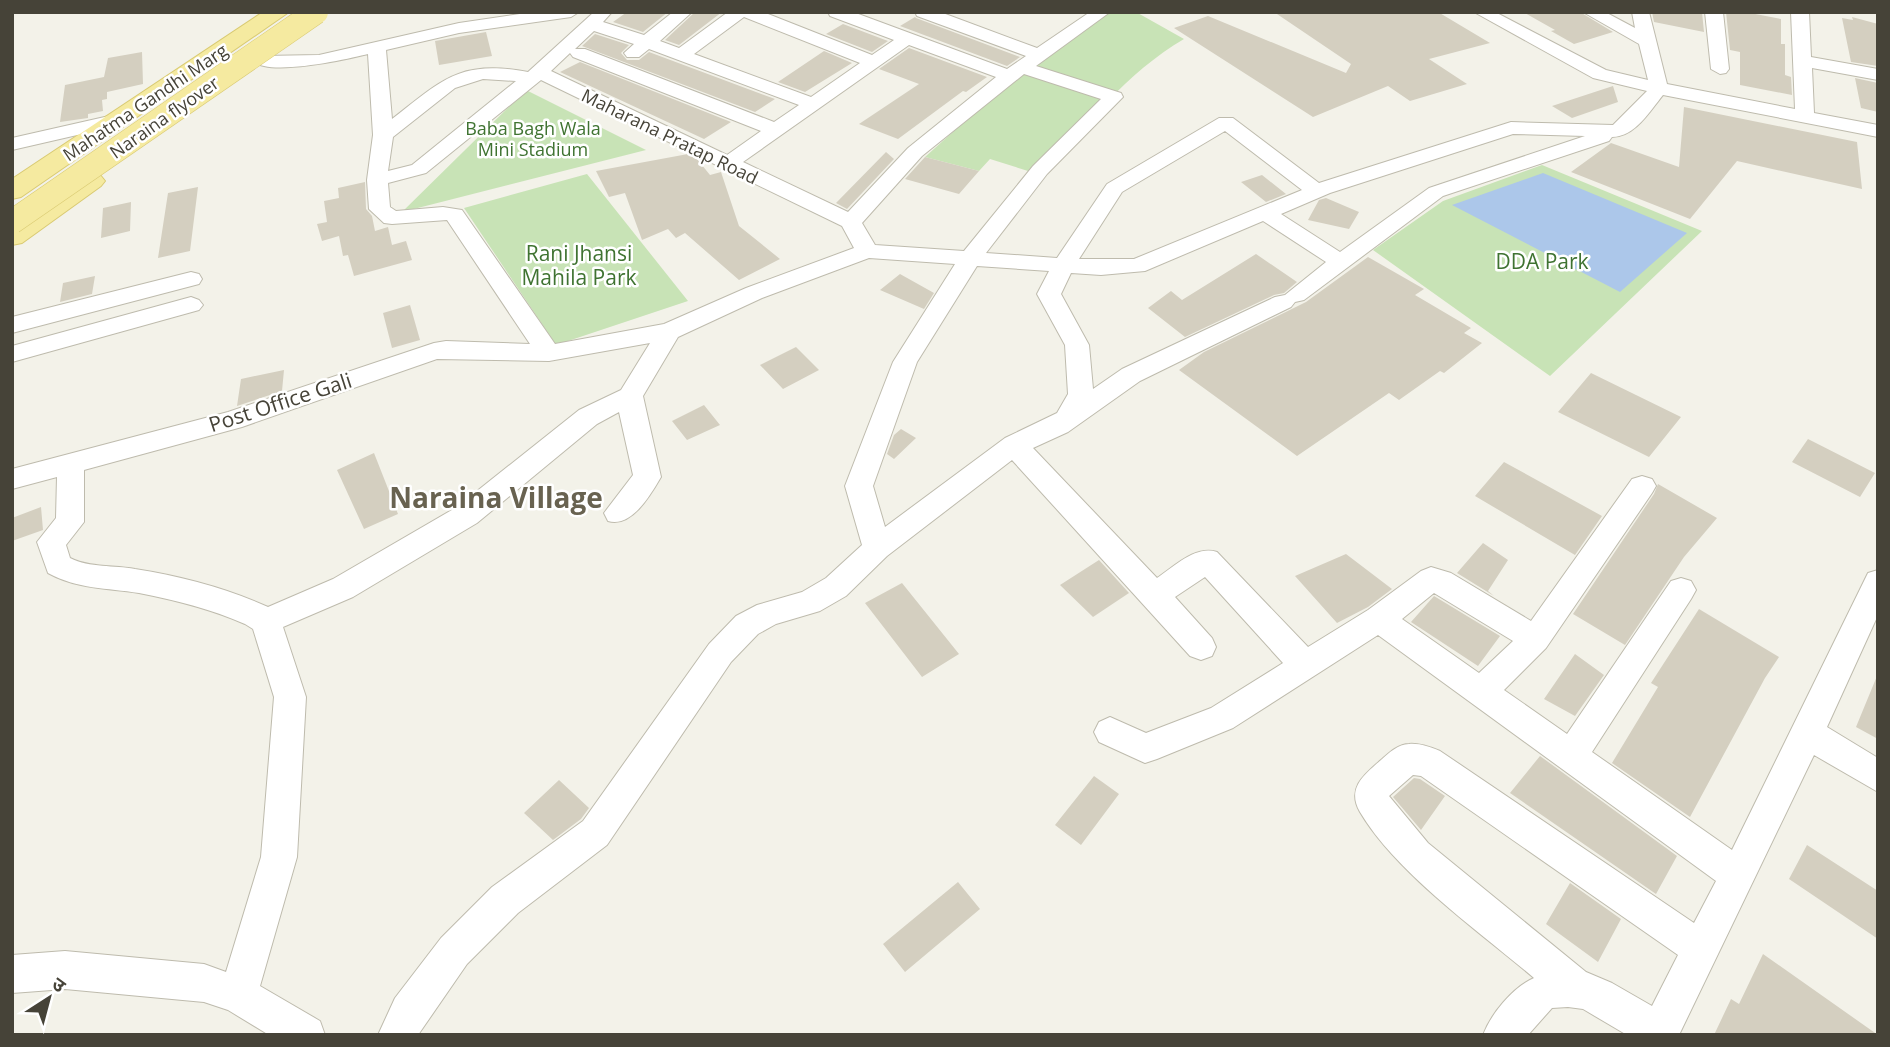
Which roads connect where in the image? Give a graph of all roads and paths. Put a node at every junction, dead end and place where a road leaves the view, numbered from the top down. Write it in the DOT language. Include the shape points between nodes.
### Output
graph roads {
  1 [pos="278,12"];
  2 [pos="293,12"];
  3 [pos="316,12"];
  4 [pos="332,12"];
  5 [pos="570,12"];
  6 [pos="684,12"];
  7 [pos="739,12"];
  8 [pos="747,12"];
  9 [pos="836,12"];
  10 [pos="923,12"];
  11 [pos="1482,12"];
  12 [pos="1503,12"];
  13 [pos="1591,12"];
  14 [pos="1640,12"];
  15 [pos="1714,12"];
  16 [pos="1800,12"];
  17 [pos="1089,15"];
  18 [pos="861,16"];
  19 [pos="597,18"];
  20 [pos="908,38"];
  21 [pos="1647,41"];
  22 [pos="647,42"];
  23 [pos="377,47"];
  24 [pos="579,53"];
  25 [pos="681,55"];
  26 [pos="263,61"];
  27 [pos="1803,61"];
  28 [pos="874,62"];
  29 [pos="617,66"];
  30 [pos="1023,66"];
  31 [pos="1720,69"];
  32 [pos="535,75"];
  33 [pos="1878,75"];
  34 [pos="1629,81"];
  35 [pos="1658,88"];
  36 [pos="813,104"];
  37 [pos="1805,116"];
  38 [pos="121,118"];
  39 [pos="171,126"];
  40 [pos="776,130"];
  41 [pos="1618,131"];
  42 [pos="1878,131"];
  43 [pos="383,135"];
  44 [pos="12,144"];
  45 [pos="729,163"];
  46 [pos="377,180"];
  47 [pos="12,191"];
  48 [pos="1317,192"];
  49 [pos="12,203"];
  50 [pos="1265,213"];
  51 [pos="12,222"];
  52 [pos="851,222"];
  53 [pos="12,237"];
  54 [pos="867,251"];
  55 [pos="971,257"];
  56 [pos="1339,261"];
  57 [pos="1063,265"];
  58 [pos="191,279"];
  59 [pos="191,305"];
  60 [pos="12,325"];
  61 [pos="669,331"];
  62 [pos="549,353"];
  63 [pos="12,354"];
  64 [pos="631,396"];
  65 [pos="1067,419"];
  66 [pos="1014,445"];
  67 [pos="71,464"];
  68 [pos="12,469"];
  69 [pos="12,479"];
  70 [pos="1642,486"];
  71 [pos="618,513"];
  72 [pos="877,548"];
  73 [pos="1681,590"];
  74 [pos="1155,595"];
  75 [pos="1874,597"];
  76 [pos="1379,619"];
  77 [pos="266,621"];
  78 [pos="1535,639"];
  79 [pos="1201,647"];
  80 [pos="1305,665"];
  81 [pos="1481,692"];
  82 [pos="1110,732"];
  83 [pos="1808,733"];
  84 [pos="1571,756"];
  85 [pos="1878,776"];
  86 [pos="1737,875"];
  87 [pos="1700,949"];
  88 [pos="12,974"];
  89 [pos="1575,988"];
  90 [pos="238,995"];
  91 [pos="1657,1032"];
  92 [pos="306,1035"];
  93 [pos="397,1035"];
  94 [pos="1502,1035"];
  1 -- 38 [label="main road, Mahatma Gandhi Marg"];
  2 -- 49 [label="main road, Naraina flyover"];
  3 -- 51 [label="main road, Naraina flyover, bridge"];
  4 -- 26 [label="main road, Mahatma Gandhi Marg"];
  5 -- 23 [label="street"];
  6 -- 22 [label="street"];
  7 -- 25 [label="street"];
  8 -- 28 [label="street"];
  9 -- 18 [label="street"];
  10 -- 30 [label="street"];
  11 -- 34 [label="street" via="1600,74"];
  12 -- 34 [label="street"];
  13 -- 21 [label="street"];
  14 -- 21 [label="street"];
  15 -- 31 [label="street"];
  16 -- 27 [label="street"];
  17 -- 30 [label="street"];
  18 -- 20 [label="street"];
  19 -- 22 [label="street"];
  19 -- 32 [label="street"];
  20 -- 28 [label="street"];
  20 -- 30 [label="street"];
  21 -- 35 [label="street"];
  22 -- 25 [label="street"];
  22 -- 29 [label="street"];
  23 -- 26 [label="street" via="318,60"];
  23 -- 43 [label="street"];
  24 -- 29 [label="street"];
  25 -- 36 [label="street"];
  26 -- 39 [label="main road, Mahatma Gandhi Marg"];
  27 -- 33 [label="street"];
  27 -- 37 [label="street"];
  28 -- 36 [label="street"];
  29 -- 40 [label="street"];
  30 -- 52 [label="street" via="915,152"];
  30 -- 55 [label="street" via="1114,97 1040,170"];
  32 -- 43 [label="street, Maharana Pratap Road" via="458,77"];
  32 -- 45 [label="street, Maharana Pratap Road"];
  32 -- 46 [label="street" via="419,170"];
  34 -- 35 [label="street"];
  35 -- 37 [label="street"];
  35 -- 41 [label="street"];
  36 -- 40 [label="street"];
  37 -- 42 [label="street"];
  38 -- 39 [label="main road"];
  38 -- 44 [label="street"];
  38 -- 47 [label="main road, Mahatma Gandhi Marg"];
  39 -- 53 [label="main road, Mahatma Gandhi Marg"];
  40 -- 45 [label="street"];
  41 -- 48 [label="street" via="1511,128"];
  41 -- 56 [label="street" via="1436,192"];
  43 -- 46 [label="street"];
  45 -- 52 [label="street, Maharana Pratap Road"];
  46 -- 62 [label="street" via="380,209 391,218 443,213 457,218"];
  48 -- 50 [label="street"];
  48 -- 57 [label="street" via="1226,122 1114,188"];
  50 -- 56 [label="street"];
  50 -- 57 [label="street" via="1137,265"];
  52 -- 54 [label="street"];
  54 -- 55 [label="street"];
  54 -- 61 [label="street, Post Office Gali"];
  55 -- 57 [label="street"];
  55 -- 72 [label="street" via="905,362 859,486"];
  56 -- 65 [label="street" via="1289,298 1130,374"];
  57 -- 65 [label="street" via="1049,294 1077,345 1081,394"];
  58 -- 60 [label="street"];
  59 -- 63 [label="street"];
  61 -- 62 [label="street, Post Office Gali"];
  61 -- 64 [label="street"];
  62 -- 67 [label="street, Post Office Gali" via="446,349 422,354 233,420"];
  64 -- 71 [label="street" via="647,477"];
  64 -- 77 [label="street" via="589,417 467,515 342,588"];
  65 -- 66 [label="street"];
  66 -- 72 [label="street"];
  66 -- 74 [label="street"];
  67 -- 68 [label="street"];
  67 -- 69 [label="street, Post Office Gali"];
  67 -- 77 [label="street" via="71,522 51,542 58,565 72,573 137,581 246,609"];
  70 -- 78 [label="street"];
  72 -- 93 [label="street" via="836,587 810,602 768,614 732,639 595,833 505,900 454,951"];
  73 -- 84 [label="street"];
  74 -- 79 [label="street"];
  74 -- 80 [label="street" via="1207,560"];
  75 -- 83 [label="street"];
  76 -- 78 [label="street" via="1431,579"];
  76 -- 80 [label="street"];
  76 -- 81 [label="street"];
  77 -- 90 [label="street" via="290,697 279,857"];
  78 -- 81 [label="street"];
  80 -- 82 [label="street" via="1222,718 1145,748"];
  81 -- 84 [label="street"];
  83 -- 85 [label="street"];
  83 -- 86 [label="street"];
  84 -- 86 [label="street"];
  86 -- 87 [label="street"];
  87 -- 89 [label="street" via="1428,762 1407,759 1372,789 1371,801 1416,855"];
  87 -- 91 [label="street"];
  88 -- 90 [label="street" via="65,970 204,983"];
  89 -- 91 [label="street"];
  89 -- 94 [label="street" via="1540,995"];
  90 -- 92 [label="street"];
}
